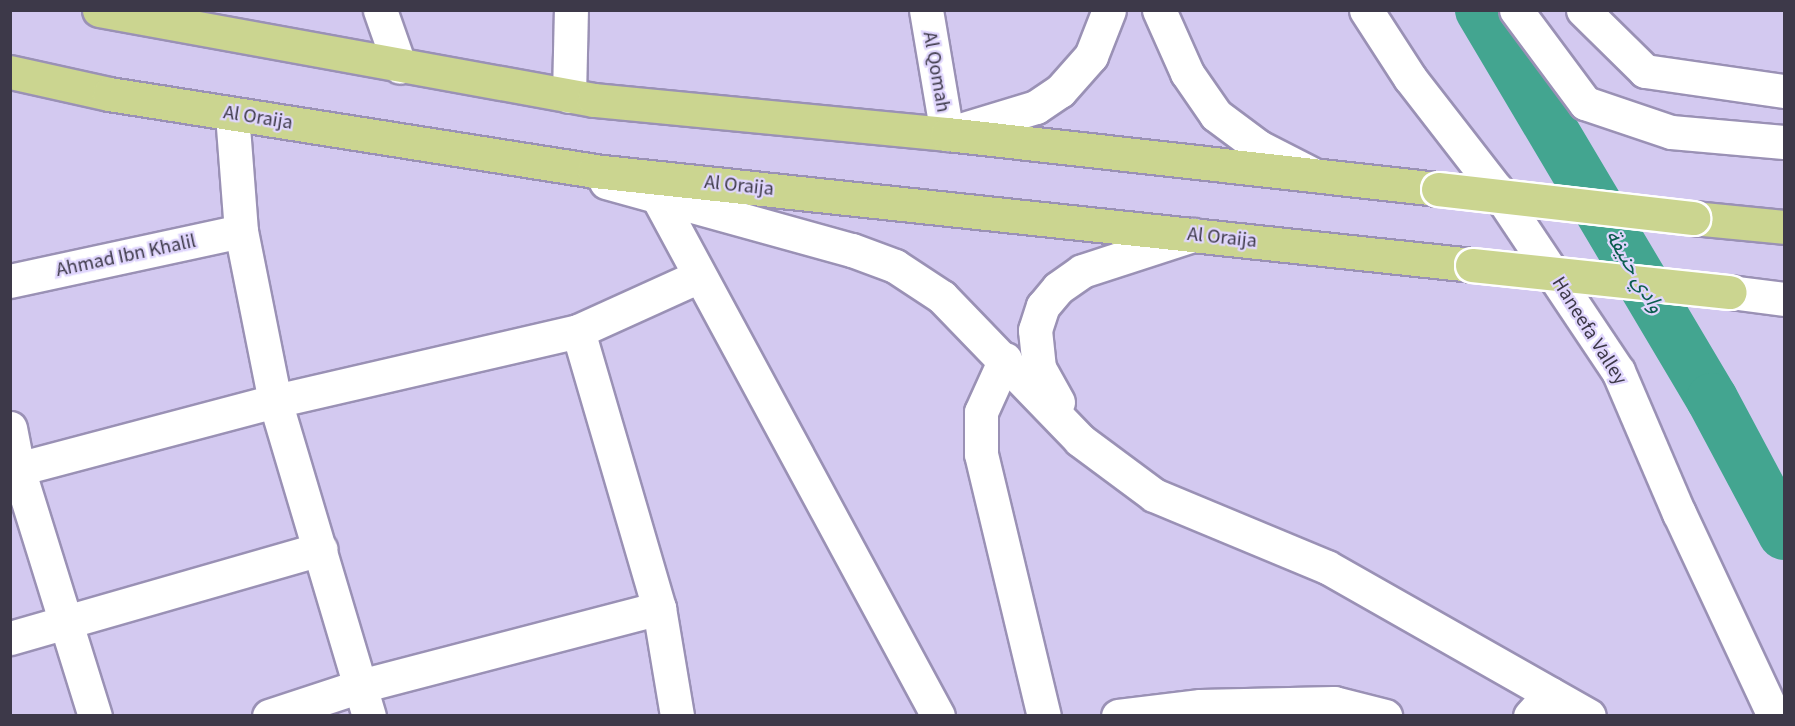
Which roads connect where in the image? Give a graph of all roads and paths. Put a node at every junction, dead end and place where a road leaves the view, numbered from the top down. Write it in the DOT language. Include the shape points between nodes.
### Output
graph roads {
  1 [pos="99,10"];
  2 [pos="380,10"];
  3 [pos="571,10"];
  4 [pos="926,10"];
  5 [pos="1109,10"];
  6 [pos="1159,10"];
  7 [pos="1366,10"];
  8 [pos="1516,10"];
  9 [pos="1583,10"];
  10 [pos="150,16"];
  11 [pos="400,66"];
  12 [pos="10,72"];
  13 [pos="1785,91"];
  14 [pos="569,96"];
  15 [pos="232,114"];
  16 [pos="947,134"];
  17 [pos="1785,142"];
  18 [pos="529,161"];
  19 [pos="1317,177"];
  20 [pos="657,196"];
  21 [pos="1785,227"];
  22 [pos="241,231"];
  23 [pos="1193,235"];
  24 [pos="699,276"];
  25 [pos="10,281"];
  26 [pos="1730,292"];
  27 [pos="1785,298"];
  28 [pos="578,331"];
  29 [pos="1005,360"];
  30 [pos="275,401"];
  31 [pos="10,428"];
  32 [pos="1080,440"];
  33 [pos="14,470"];
  34 [pos="320,549"];
  35 [pos="659,608"];
  36 [pos="66,622"];
  37 [pos="10,638"];
  38 [pos="364,701"];
  39 [pos="1540,705"];
  40 [pos="95,716"];
  41 [pos="269,716"];
  42 [pos="677,716"];
  43 [pos="938,716"];
  44 [pos="1044,716"];
  45 [pos="1118,716"];
  46 [pos="1385,716"];
  47 [pos="1589,716"];
  48 [pos="1774,716"];
  1 -- 10 [label="main road"];
  2 -- 11 [label="street"];
  3 -- 14 [label="street"];
  4 -- 16 [label="street, Al Qomah"];
  5 -- 16 [label="street" via="1091,56 1060,91 1036,107"];
  6 -- 19 [label="street" via="1187,73 1216,115 1258,147"];
  7 -- 48 [label="street, Haneefa Valley" via="1410,78 1496,189 1618,371"];
  8 -- 17 [label="street" via="1585,104 1671,132"];
  9 -- 13 [label="street" via="1645,71"];
  10 -- 11 [label="main road"];
  11 -- 14 [label="main road"];
  12 -- 15 [label="main road, Al Oraija" via="109,94"];
  14 -- 16 [label="main road"];
  15 -- 18 [label="main road, Al Oraija"];
  15 -- 22 [label="street"];
  16 -- 19 [label="main road"];
  18 -- 20 [label="street"];
  18 -- 23 [label="main road, Al Oraija"];
  19 -- 21 [label="main road, bridge"];
  20 -- 24 [label="street"];
  20 -- 29 [label="street" via="852,250 895,266 942,297"];
  22 -- 25 [label="street, Ahmad Ibn Khalil"];
  22 -- 30 [label="street"];
  23 -- 26 [label="main road, Al Oraija, bridge"];
  23 -- 32 [label="street" via="1082,271 1058,288 1043,306 1035,330 1039,368"];
  24 -- 28 [label="street"];
  24 -- 43 [label="street"];
  26 -- 27 [label="street"];
  28 -- 30 [label="street"];
  28 -- 35 [label="street"];
  29 -- 32 [label="street"];
  29 -- 44 [label="street" via="981,412 981,454"];
  30 -- 33 [label="street"];
  30 -- 34 [label="street"];
  31 -- 33 [label="street"];
  32 -- 39 [label="street" via="1154,495 1326,567"];
  33 -- 36 [label="street"];
  34 -- 36 [label="street"];
  34 -- 38 [label="street"];
  35 -- 38 [label="street"];
  35 -- 42 [label="street"];
  36 -- 37 [label="street"];
  36 -- 40 [label="street"];
  38 -- 41 [label="street"];
  39 -- 47 [label="street"];
  45 -- 46 [label="street" via="1200,706 1334,702"];
}
